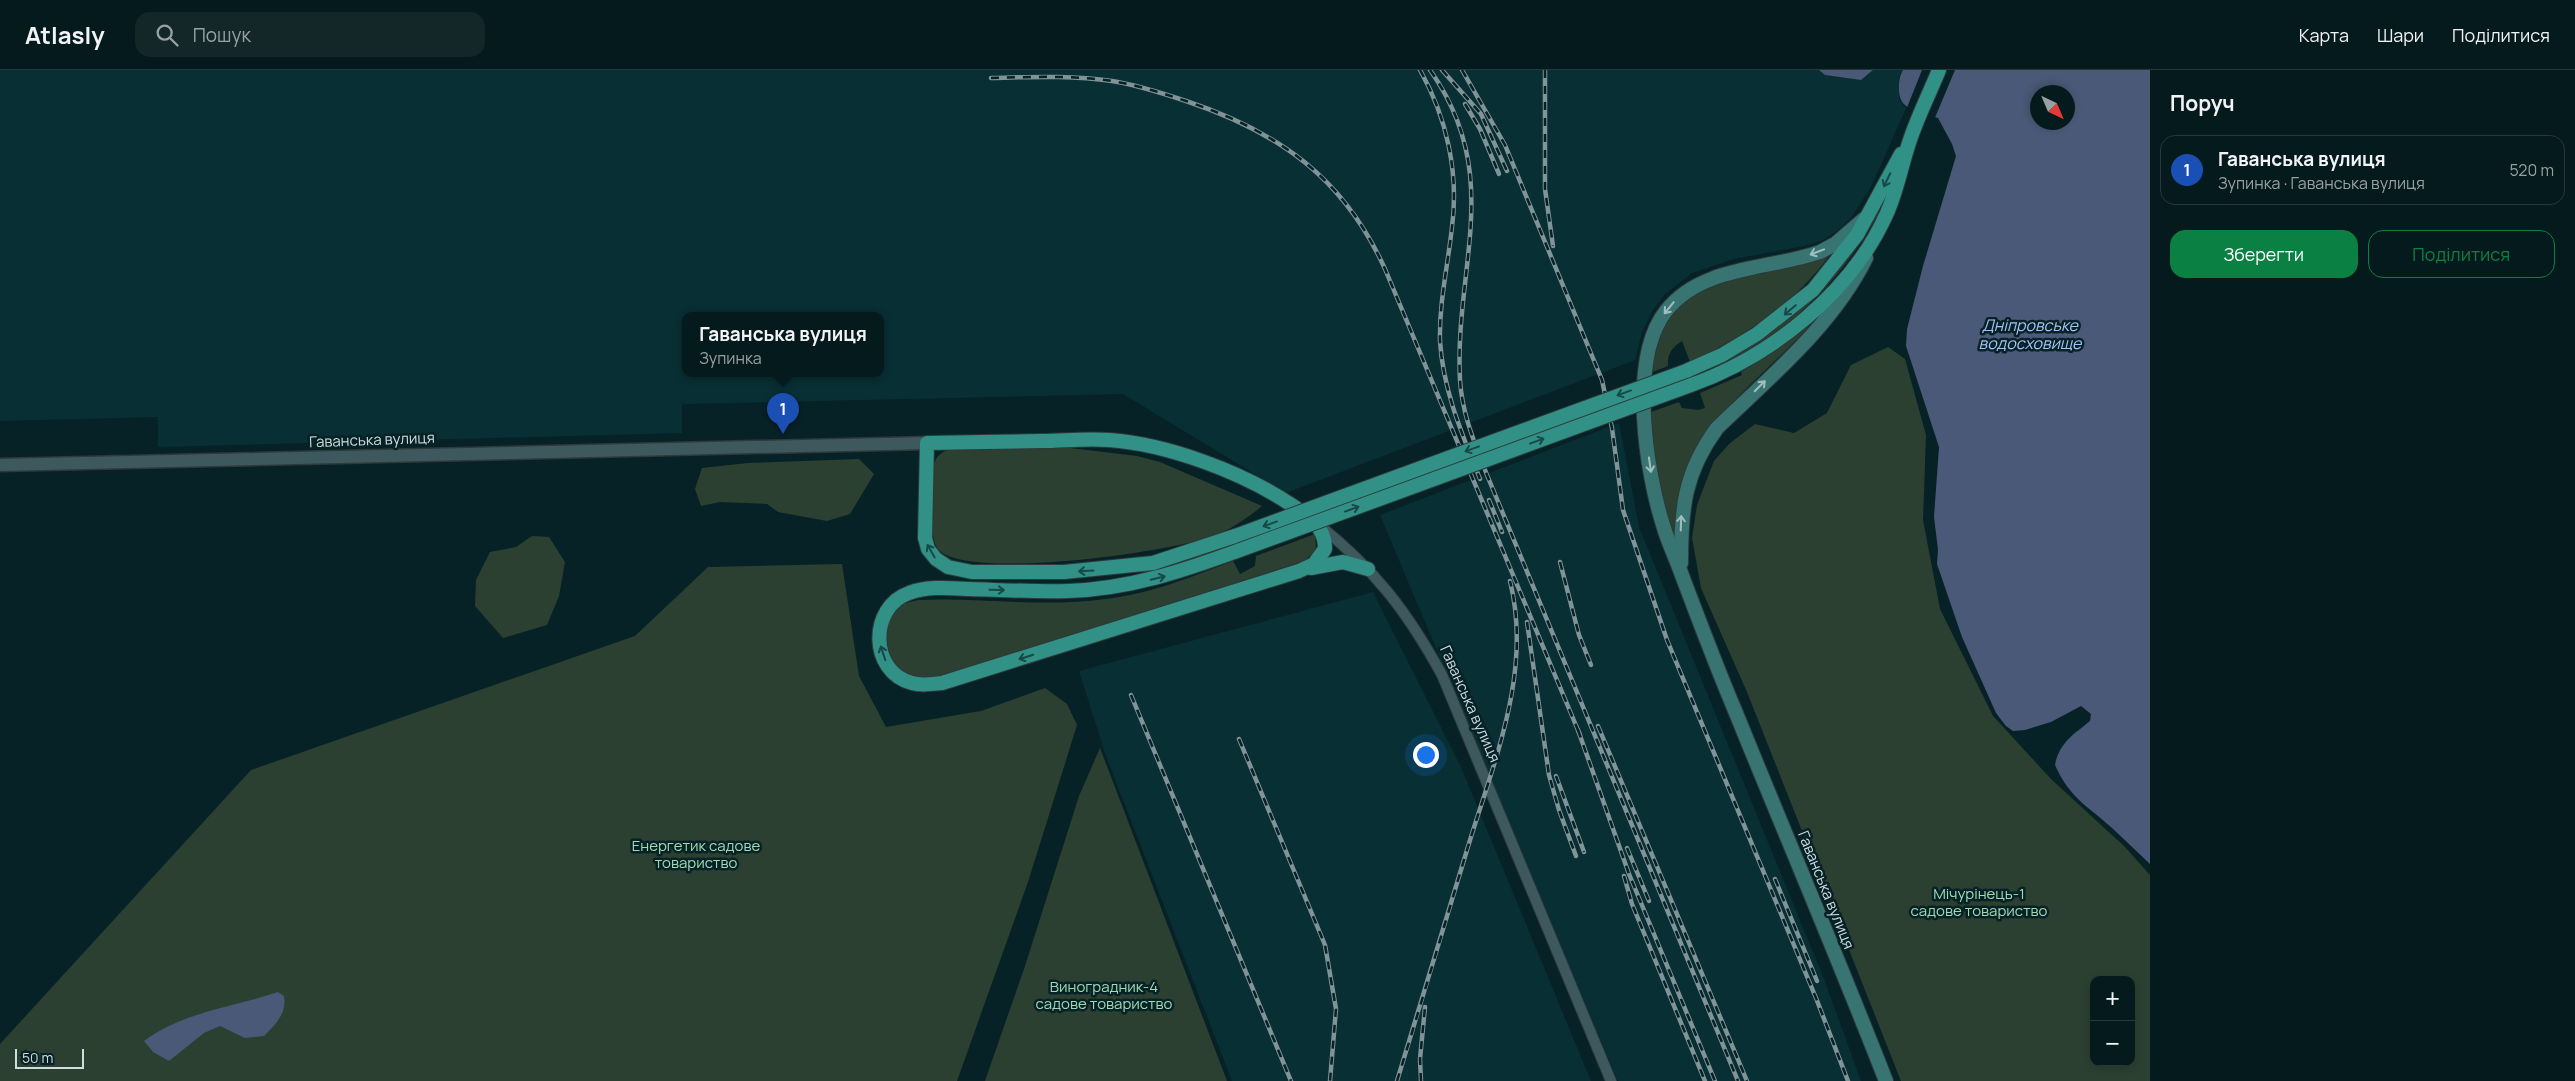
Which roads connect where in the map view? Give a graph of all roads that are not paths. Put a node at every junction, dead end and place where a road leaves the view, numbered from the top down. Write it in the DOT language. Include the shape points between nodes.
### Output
graph roads {
  1 [pos="1939,70"];
  2 [pos="1910,138"];
  3 [pos="1869,213"];
  4 [pos="1874,238"];
  5 [pos="927,442"];
  6 [pos="0,465"];
  7 [pos="1312,519"];
  8 [pos="1368,569"];
  9 [pos="1299,571"];
  10 [pos="1681,571"];
  11 [pos="1611,1081"];
  12 [pos="1886,1081"];
  1 -- 2 [label="main road"];
  2 -- 3 [label="main road, one-way"];
  2 -- 4 [label="main road" via="1897,191"];
  3 -- 5 [label="main road, one-way, bridge" via="1845,252 1813,290 1743,344 1686,370 1235,536 1153,563 1098,570 972,572 948,567 928,549 925,538"];
  3 -- 10 [label="main road, Гаванська вулиця, one-way" via="1828,248 1806,257 1703,282 1684,292 1664,313 1645,357 1646,432 1654,489 1664,529"];
  9 -- 4 [label="main road, one-way, bridge" via="966,676 925,685 910,683 893,672 879,640 882,616 890,605 897,598 922,589 1067,591 1123,586 1179,572 1692,384 1753,357 1790,332 1826,299"];
  10 -- 4 [label="main road, one-way" via="1681,517 1690,479 1705,444 1717,428 1824,321 1859,272"];
  5 -- 6 [label="street, Гаванська вулиця"];
  5 -- 7 [label="main road, Гаванська вулиця" via="1109,440 1152,447 1210,465 1253,484"];
  7 -- 8 [label="street, Гаванська вулиця"];
  7 -- 9 [label="main road" via="1322,533 1324,550 1314,564"];
  8 -- 9 [label="main road" via="1343,562"];
  8 -- 11 [label="street, Гаванська вулиця" via="1406,612 1442,674"];
  10 -- 12 [label="main road, Гаванська вулиця" via="1704,636"];
}
